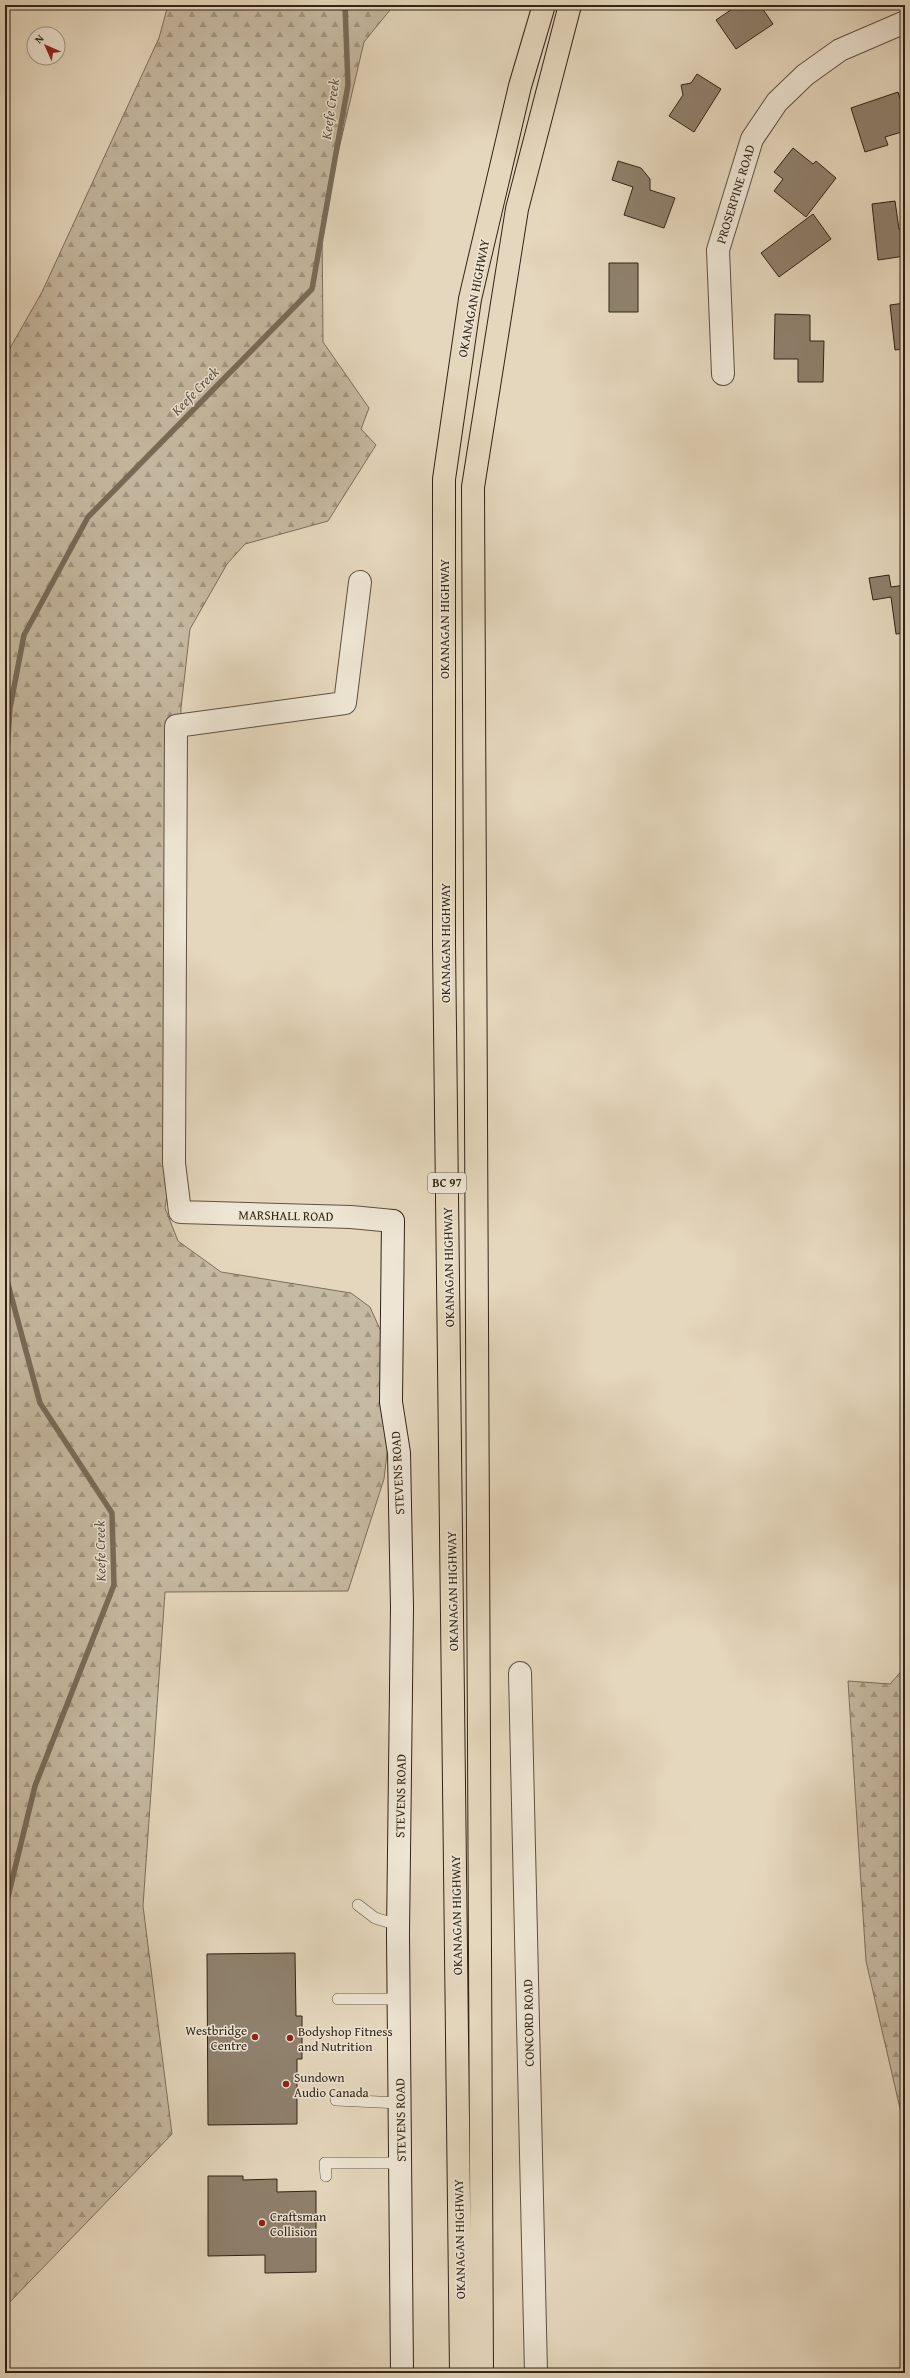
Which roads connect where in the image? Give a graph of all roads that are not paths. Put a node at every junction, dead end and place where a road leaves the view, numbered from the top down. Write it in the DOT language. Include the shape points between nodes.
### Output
graph roads {
  1 [pos="544,5"];
  2 [pos="570,5"];
  3 [pos="905,22"];
  4 [pos="723,374"];
  5 [pos="360,582"];
  6 [pos="393,1220"];
  7 [pos="520,1673"];
  8 [pos="358,1905"];
  9 [pos="398,1924"];
  10 [pos="338,1998"];
  11 [pos="399,1999"];
  12 [pos="336,2100"];
  13 [pos="400,2103"];
  14 [pos="400,2163"];
  15 [pos="326,2176"];
  16 [pos="402,2373"];
  17 [pos="461,2373"];
  18 [pos="482,2373"];
  19 [pos="536,2373"];
  1 -- 17 [label="highway, OKANAGAN HIGHWAY / BC 97" via="520,86 470,299 444,479 444,944"];
  2 -- 18 [label="highway, OKANAGAN HIGHWAY / BC 97" via="517,209 473,487"];
  3 -- 4 [label="street, PROSERPINE ROAD" via="840,50 805,75 777,102 752,139 718,250"];
  5 -- 6 [label="street, MARSHALL ROAD" via="345,703 176,726 174,1163 180,1212"];
  6 -- 9 [label="street, STEVENS ROAD" via="391,1402 399,1453 402,1607"];
  7 -- 19 [label="street, CONCORD ROAD"];
  8 -- 9 [label="lane" via="375,1918"];
  9 -- 11 [label="street, STEVENS ROAD"];
  10 -- 11 [label="lane"];
  11 -- 13 [label="street, STEVENS ROAD"];
  12 -- 13 [label="lane"];
  13 -- 14 [label="street, STEVENS ROAD"];
  14 -- 15 [label="lane" via="325,2162"];
  14 -- 16 [label="street, STEVENS ROAD"];
}
